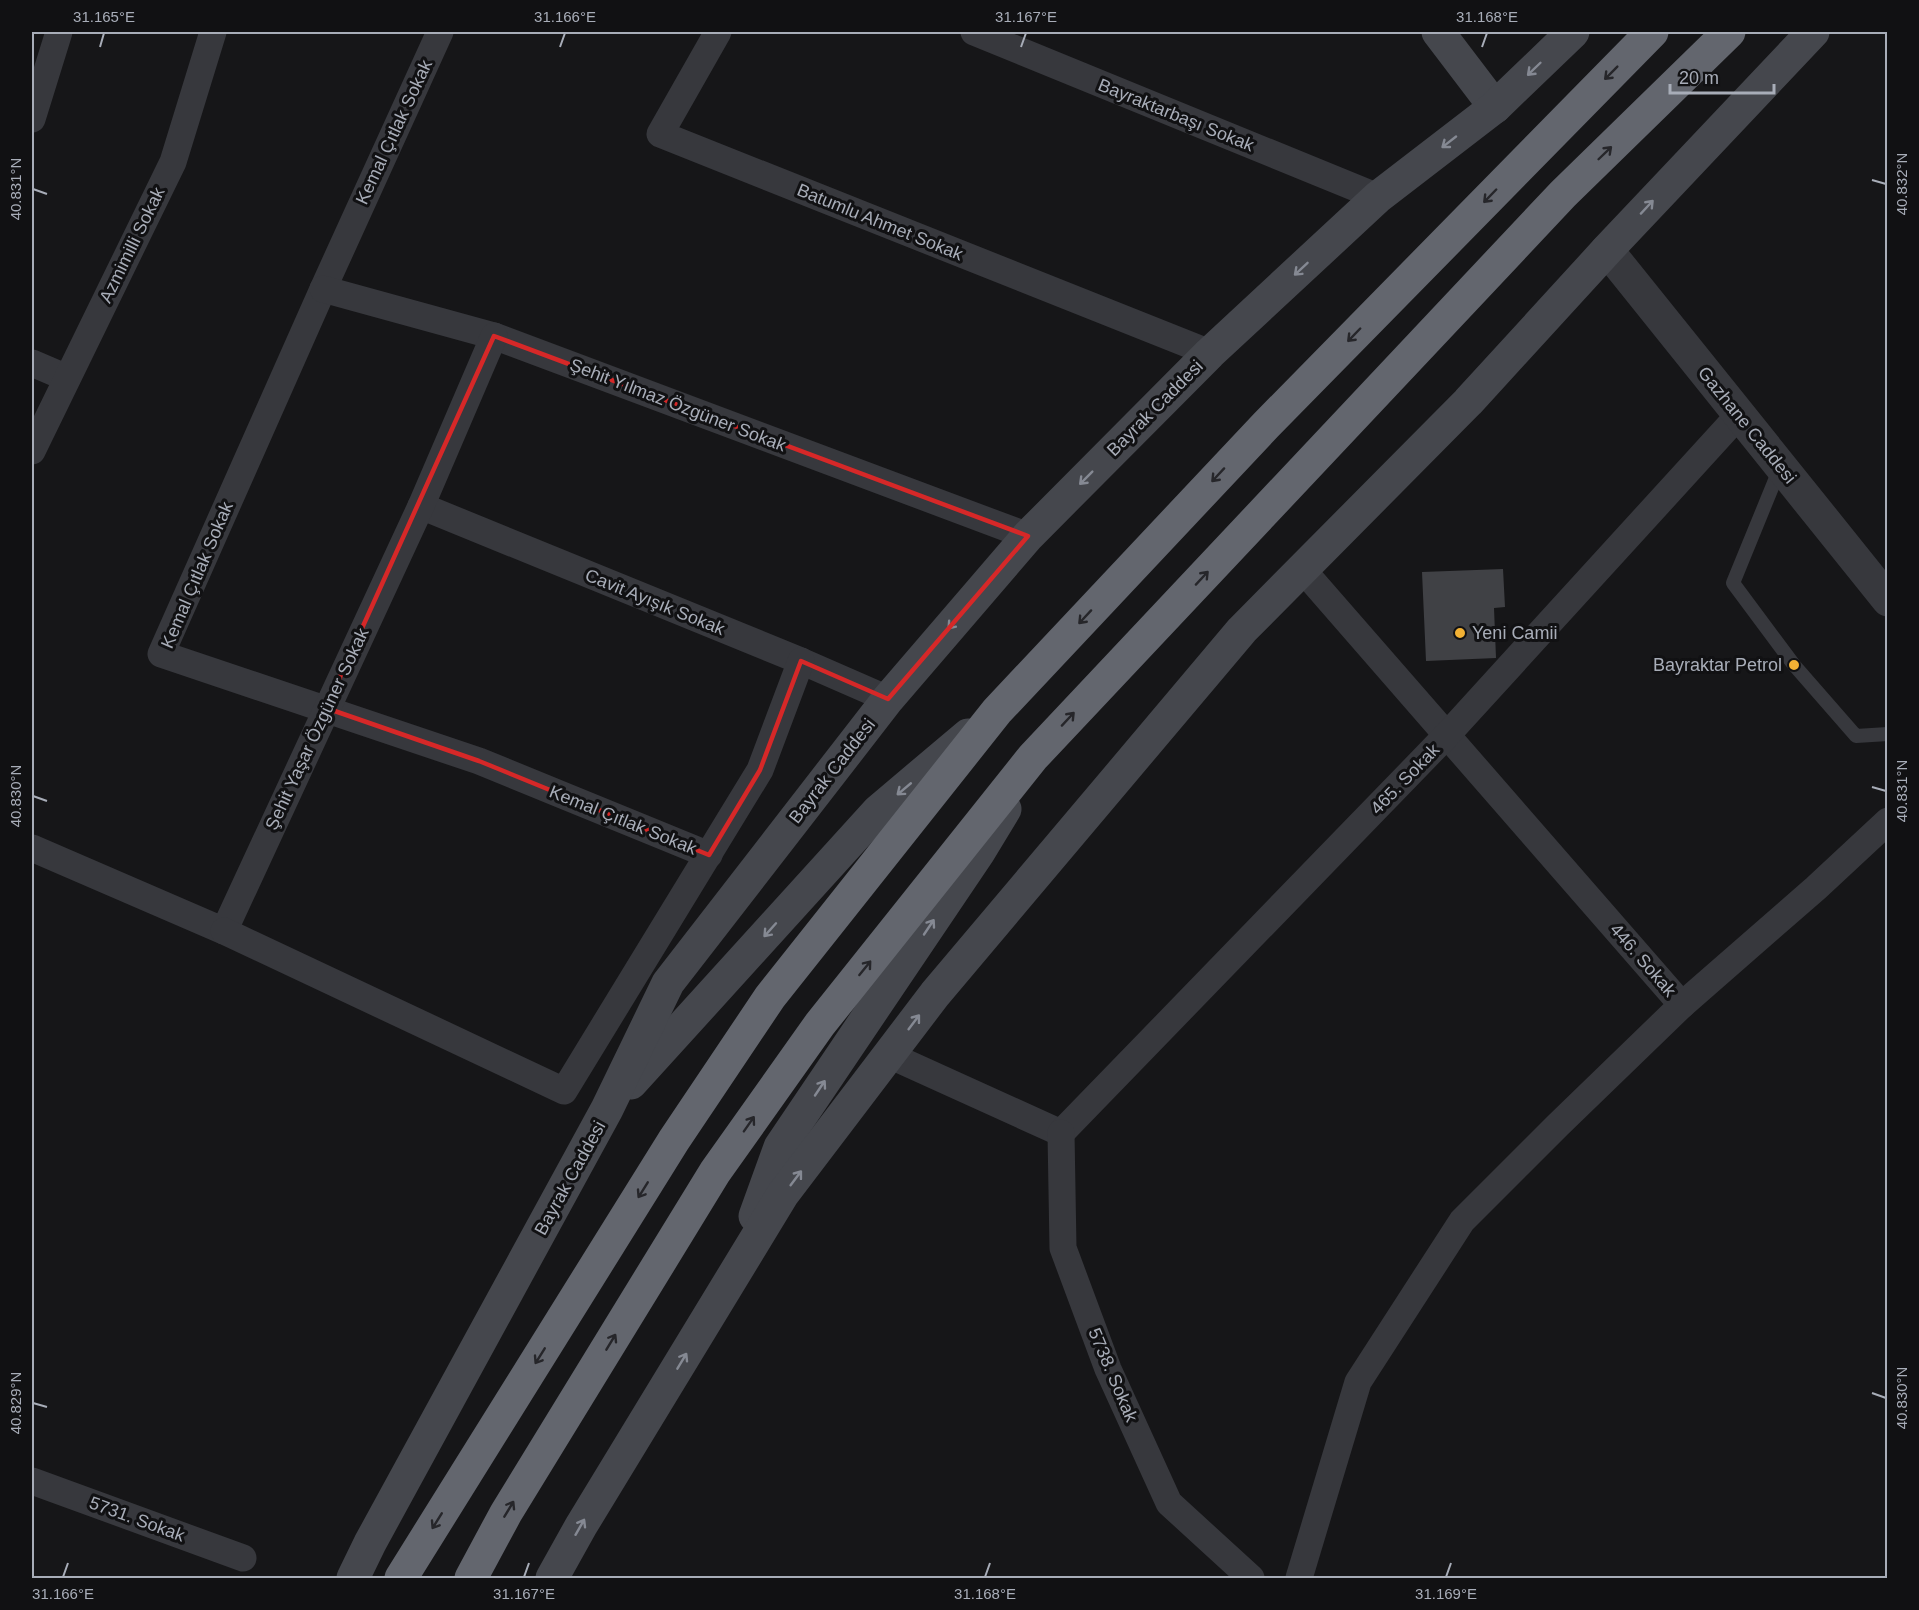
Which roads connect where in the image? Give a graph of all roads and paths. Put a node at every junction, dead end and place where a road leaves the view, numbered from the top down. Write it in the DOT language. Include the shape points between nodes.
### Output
graph roads {
  1 [pos="59,32"];
  2 [pos="213,32"];
  3 [pos="439,32"];
  4 [pos="718,32"];
  5 [pos="974,32"];
  6 [pos="1438,32"];
  7 [pos="1573,32"];
  8 [pos="1652,32"];
  9 [pos="1729,32"];
  10 [pos="1813,32"];
  11 [pos="1495,107"];
  12 [pos="32,119"];
  13 [pos="1378,197"];
  14 [pos="1607,250"];
  15 [pos="322,289"];
  16 [pos="494,336"];
  17 [pos="1210,353"];
  18 [pos="32,363"];
  19 [pos="67,378"];
  20 [pos="1738,416"];
  21 [pos="32,451"];
  22 [pos="1781,466"];
  23 [pos="421,506"];
  24 [pos="1028,536"];
  25 [pos="1302,569"];
  26 [pos="1887,600"];
  27 [pos="801,661"];
  28 [pos="888,699"];
  29 [pos="326,708"];
  30 [pos="997,711"];
  31 [pos="1887,734"];
  32 [pos="1447,735"];
  33 [pos="1041,747"];
  34 [pos="1887,821"];
  35 [pos="32,848"];
  36 [pos="709,855"];
  37 [pos="224,931"];
  38 [pos="1682,1005"];
  39 [pos="889,1055"];
  40 [pos="607,1109"];
  41 [pos="1061,1133"];
  42 [pos="735,1274"];
  43 [pos="32,1481"];
  44 [pos="243,1558"];
  45 [pos="354,1578"];
  46 [pos="401,1578"];
  47 [pos="471,1578"];
  48 [pos="552,1578"];
  49 [pos="1251,1578"];
  50 [pos="1299,1578"];
  1 -- 12 [label="street"];
  2 -- 19 [label="street, Azmimilli Sokak" via="173,162"];
  3 -- 15 [label="street, Kemal Çıtlak Sokak"];
  4 -- 17 [label="street, Batumlu Ahmet Sokak" via="660,134"];
  5 -- 13 [label="street, Bayraktarbaşı Sokak"];
  6 -- 11 [label="main road"];
  7 -- 11 [label="main road, Bayrak Caddesi, one-way"];
  8 -- 30 [label="highway, one-way" via="1266,425"];
  33 -- 9 [label="highway, one-way" via="1563,194"];
  14 -- 10 [label="main road, one-way"];
  11 -- 13 [label="main road, Bayrak Caddesi, one-way"];
  13 -- 17 [label="main road, Bayrak Caddesi, one-way"];
  14 -- 20 [label="street, Gazhane Caddesi"];
  14 -- 25 [label="main road" via="1468,402"];
  15 -- 16 [label="street, Şehit Yılmaz Özgüner Sokak"];
  15 -- 29 [label="street, Kemal Çıtlak Sokak" via="161,654"];
  16 -- 23 [label="street, Şehit Yaşar Özgüner Sokak"];
  16 -- 24 [label="street, Şehit Yılmaz Özgüner Sokak"];
  17 -- 24 [label="main road, Bayrak Caddesi, one-way"];
  18 -- 19 [label="street"];
  19 -- 21 [label="street, Azmimilli Sokak"];
  20 -- 22 [label="street, Gazhane Caddesi"];
  20 -- 32 [label="street, 465. Sokak"];
  22 -- 26 [label="street, Gazhane Caddesi"];
  22 -- 31 [label="lane" via="1733,583 1794,665 1856,736"];
  23 -- 27 [label="street, Cavit Ayışık Sokak"];
  23 -- 29 [label="street, Şehit Yaşar Özgüner Sokak"];
  24 -- 28 [label="main road, Bayrak Caddesi, one-way"];
  25 -- 32 [label="street, 446. Sokak"];
  39 -- 25 [label="main road, one-way" via="935,994 1242,630"];
  27 -- 28 [label="street, Cavit Ayışık Sokak"];
  27 -- 36 [label="street" via="760,770"];
  28 -- 40 [label="main road, Bayrak Caddesi" via="668,983"];
  29 -- 36 [label="street, Kemal Çıtlak Sokak" via="479,761"];
  29 -- 37 [label="street, Şehit Yaşar Özgüner Sokak"];
  30 -- 40 [label="main road, one-way" via="878,811"];
  30 -- 46 [label="highway, one-way" via="770,997 674,1140"];
  32 -- 38 [label="street, 446. Sokak"];
  32 -- 41 [label="street, 465. Sokak"];
  42 -- 33 [label="main road, one-way" via="780,1147 979,852"];
  47 -- 33 [label="highway, one-way" via="506,1513 715,1172 820,1024"];
  34 -- 38 [label="street, 446. Sokak"];
  35 -- 37 [label="street"];
  36 -- 37 [label="street" via="564,1090"];
  38 -- 50 [label="street" via="1462,1221 1358,1382"];
  39 -- 41 [label="street"];
  42 -- 39 [label="main road, one-way" via="783,1194"];
  40 -- 45 [label="main road, Bayrak Caddesi"];
  41 -- 49 [label="street, 5738. Sokak" via="1063,1248 1108,1369 1168,1503"];
  48 -- 42 [label="main road, one-way"];
  43 -- 44 [label="street, 5731. Sokak"];
}
